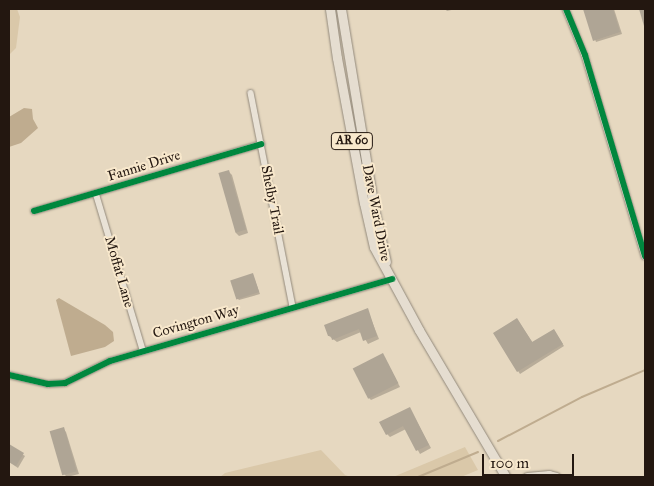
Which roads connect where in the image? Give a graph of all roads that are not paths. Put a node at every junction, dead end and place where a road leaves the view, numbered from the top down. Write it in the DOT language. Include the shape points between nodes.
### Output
graph roads {
  1 [pos="330,9"];
  2 [pos="341,9"];
  3 [pos="566,9"];
  4 [pos="251,93"];
  5 [pos="261,144"];
  6 [pos="96,193"];
  7 [pos="34,211"];
  8 [pos="645,256"];
  9 [pos="387,269"];
  10 [pos="392,279"];
  11 [pos="293,307"];
  12 [pos="142,350"];
  13 [pos="9,375"];
  14 [pos="506,477"];
  15 [pos="527,477"];
  16 [pos="556,477"];
  1 -- 9 [label="main road, Dave Ward Drive / AR 60" via="364,204 374,247"];
  2 -- 9 [label="main road, Dave Ward Drive / AR 60"];
  3 -- 8 [label="street" via="585,54"];
  4 -- 5 [label="street, Shelby Trail"];
  5 -- 6 [label="street, Fannie Drive"];
  5 -- 11 [label="street, Shelby Trail"];
  6 -- 7 [label="street, Fannie Drive"];
  6 -- 12 [label="street, Moffat Lane"];
  9 -- 10 [label="main road, Dave Ward Drive / AR 60"];
  10 -- 11 [label="street, Covington Way"];
  10 -- 14 [label="main road, Dave Ward Drive / AR 60"];
  11 -- 12 [label="street, Covington Way"];
  12 -- 13 [label="street, Covington Way" via="65,383 48,384"];
  15 -- 16 [label="main road"];
}
